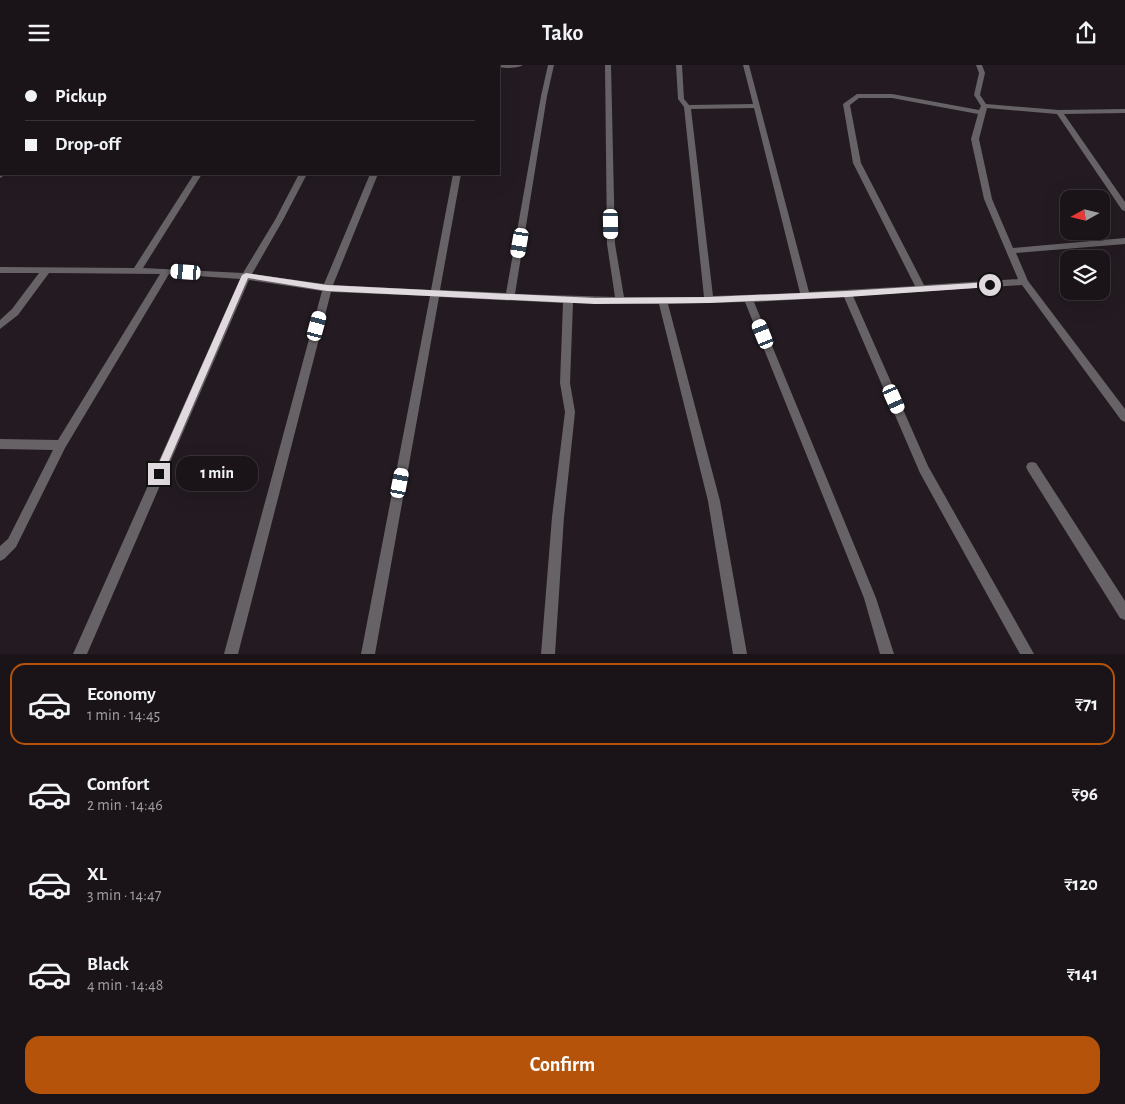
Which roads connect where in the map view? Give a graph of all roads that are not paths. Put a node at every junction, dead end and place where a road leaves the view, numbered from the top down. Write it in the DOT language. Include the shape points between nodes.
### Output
graph roads {
  1 [pos="520,65"];
  2 [pos="551,65"];
  3 [pos="608,65"];
  4 [pos="679,65"];
  5 [pos="746,65"];
  6 [pos="979,65"];
  7 [pos="500,66"];
  8 [pos="756,106"];
  9 [pos="686,107"];
  10 [pos="983,110"];
  11 [pos="1059,112"];
  12 [pos="1124,112"];
  13 [pos="197,175"];
  14 [pos="302,175"];
  15 [pos="374,175"];
  16 [pos="457,175"];
  17 [pos="1125,208"];
  18 [pos="1125,241"];
  19 [pos="1010,251"];
  20 [pos="0,270"];
  21 [pos="136,271"];
  22 [pos="166,271"];
  23 [pos="46,272"];
  24 [pos="246,275"];
  25 [pos="1024,282"];
  26 [pos="327,288"];
  27 [pos="921,289"];
  28 [pos="436,293"];
  29 [pos="847,294"];
  30 [pos="805,296"];
  31 [pos="510,297"];
  32 [pos="748,299"];
  33 [pos="568,300"];
  34 [pos="709,300"];
  35 [pos="620,301"];
  36 [pos="663,301"];
  37 [pos="0,325"];
  38 [pos="1120,405"];
  39 [pos="1125,417"];
  40 [pos="0,444"];
  41 [pos="61,445"];
  42 [pos="1032,467"];
  43 [pos="0,555"];
  44 [pos="1125,613"];
  45 [pos="80,654"];
  46 [pos="231,654"];
  47 [pos="368,654"];
  48 [pos="548,654"];
  49 [pos="740,654"];
  50 [pos="887,654"];
  51 [pos="1027,654"];
  1 -- 7 [label="street"];
  2 -- 31 [label="street"];
  3 -- 35 [label="street" via="612,244"];
  4 -- 9 [label="street" via="682,99"];
  5 -- 8 [label="street"];
  6 -- 10 [label="street" via="982,73 977,95"];
  8 -- 9 [label="street"];
  8 -- 30 [label="street"];
  9 -- 34 [label="street"];
  10 -- 11 [label="street"];
  10 -- 19 [label="street" via="975,139 988,199"];
  10 -- 27 [label="street" via="892,96 857,96 846,104 857,163"];
  11 -- 12 [label="street"];
  11 -- 17 [label="street"];
  13 -- 21 [label="street"];
  14 -- 24 [label="street"];
  15 -- 26 [label="street"];
  16 -- 28 [label="street"];
  18 -- 19 [label="street"];
  19 -- 25 [label="street"];
  20 -- 23 [label="street"];
  21 -- 22 [label="street"];
  21 -- 23 [label="street"];
  22 -- 24 [label="street"];
  22 -- 41 [label="street"];
  23 -- 37 [label="street" via="15,313"];
  24 -- 26 [label="street"];
  24 -- 45 [label="street"];
  25 -- 27 [label="street"];
  25 -- 38 [label="street"];
  26 -- 28 [label="street"];
  26 -- 46 [label="street"];
  27 -- 29 [label="street"];
  28 -- 31 [label="street"];
  28 -- 47 [label="street"];
  29 -- 30 [label="street"];
  29 -- 51 [label="street" via="924,469"];
  30 -- 32 [label="street"];
  31 -- 33 [label="street"];
  32 -- 34 [label="street"];
  32 -- 50 [label="street" via="870,598"];
  33 -- 35 [label="street"];
  33 -- 48 [label="street" via="565,383 570,412"];
  34 -- 36 [label="street"];
  35 -- 36 [label="street"];
  36 -- 49 [label="street" via="714,501"];
  38 -- 39 [label="street"];
  40 -- 41 [label="street"];
  41 -- 43 [label="street" via="12,543"];
  42 -- 44 [label="street"];
}
